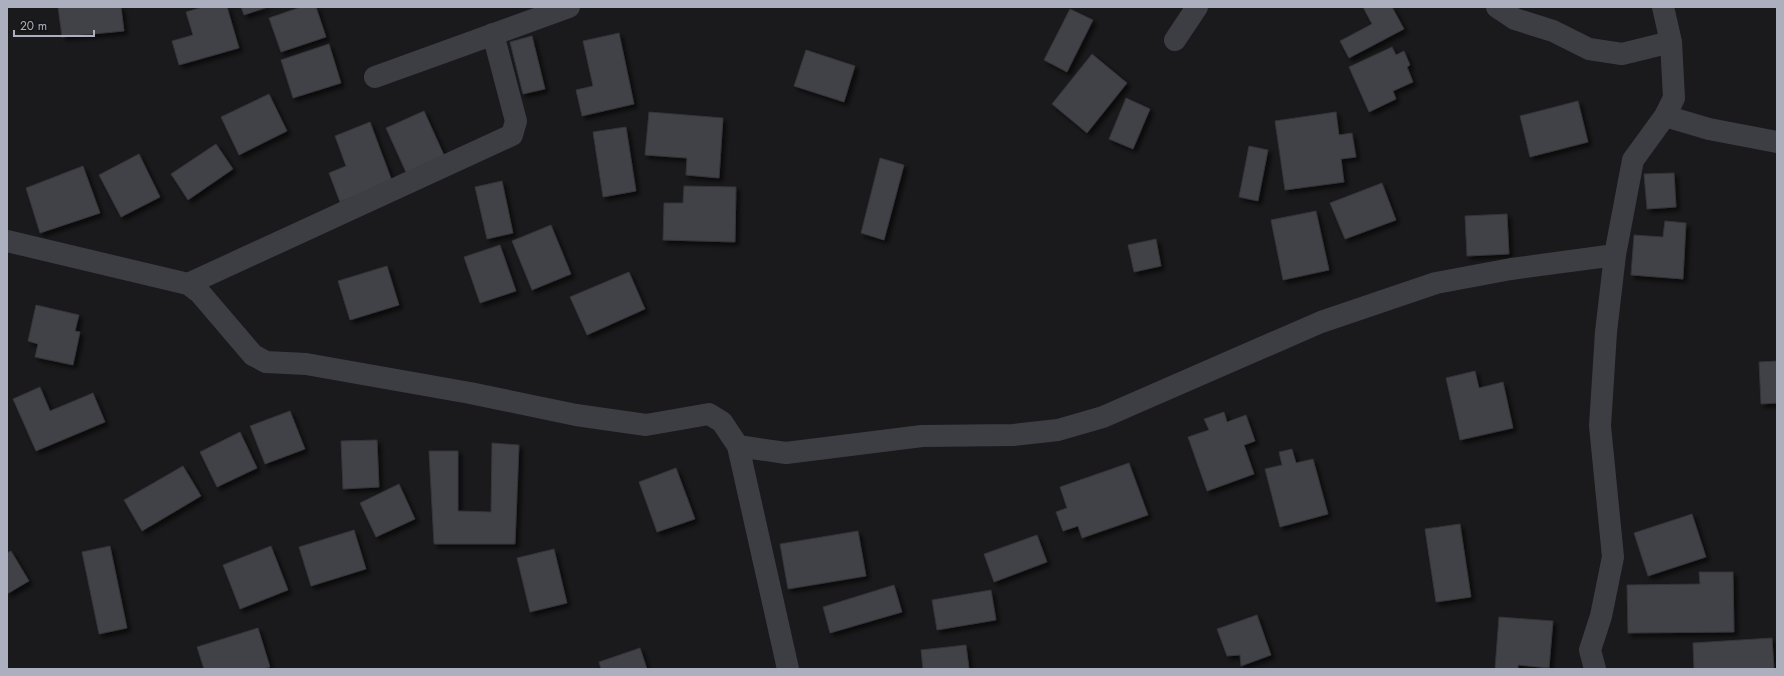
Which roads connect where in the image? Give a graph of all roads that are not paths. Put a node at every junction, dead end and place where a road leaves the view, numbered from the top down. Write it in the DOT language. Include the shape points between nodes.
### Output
graph roads {
  1 [pos="569,7"];
  2 [pos="1198,7"];
  3 [pos="1497,7"];
  4 [pos="1663,7"];
  5 [pos="494,34"];
  6 [pos="1176,40"];
  7 [pos="1671,42"];
  8 [pos="375,77"];
  9 [pos="1665,116"];
  10 [pos="1777,142"];
  11 [pos="7,241"];
  12 [pos="1615,255"];
  13 [pos="188,284"];
  14 [pos="738,446"];
  15 [pos="788,669"];
  16 [pos="1595,669"];
  1 -- 5 [label="street"];
  2 -- 6 [label="street"];
  3 -- 7 [label="street" via="1515,19 1553,31 1589,49 1622,54"];
  4 -- 7 [label="street"];
  5 -- 8 [label="street"];
  5 -- 13 [label="street" via="516,121 512,135"];
  7 -- 9 [label="street" via="1674,98"];
  9 -- 10 [label="street" via="1709,130"];
  9 -- 12 [label="street" via="1633,160"];
  11 -- 13 [label="street"];
  12 -- 14 [label="street" via="1511,269 1436,283 1321,322 1103,417 1058,430 1013,435 922,436 786,453"];
  12 -- 16 [label="street" via="1606,332 1600,426 1613,557 1601,616 1590,650"];
  13 -- 14 [label="street" via="200,293 253,355 266,362 306,364 576,415 646,425 709,414 722,422"];
  14 -- 15 [label="street"];
}
